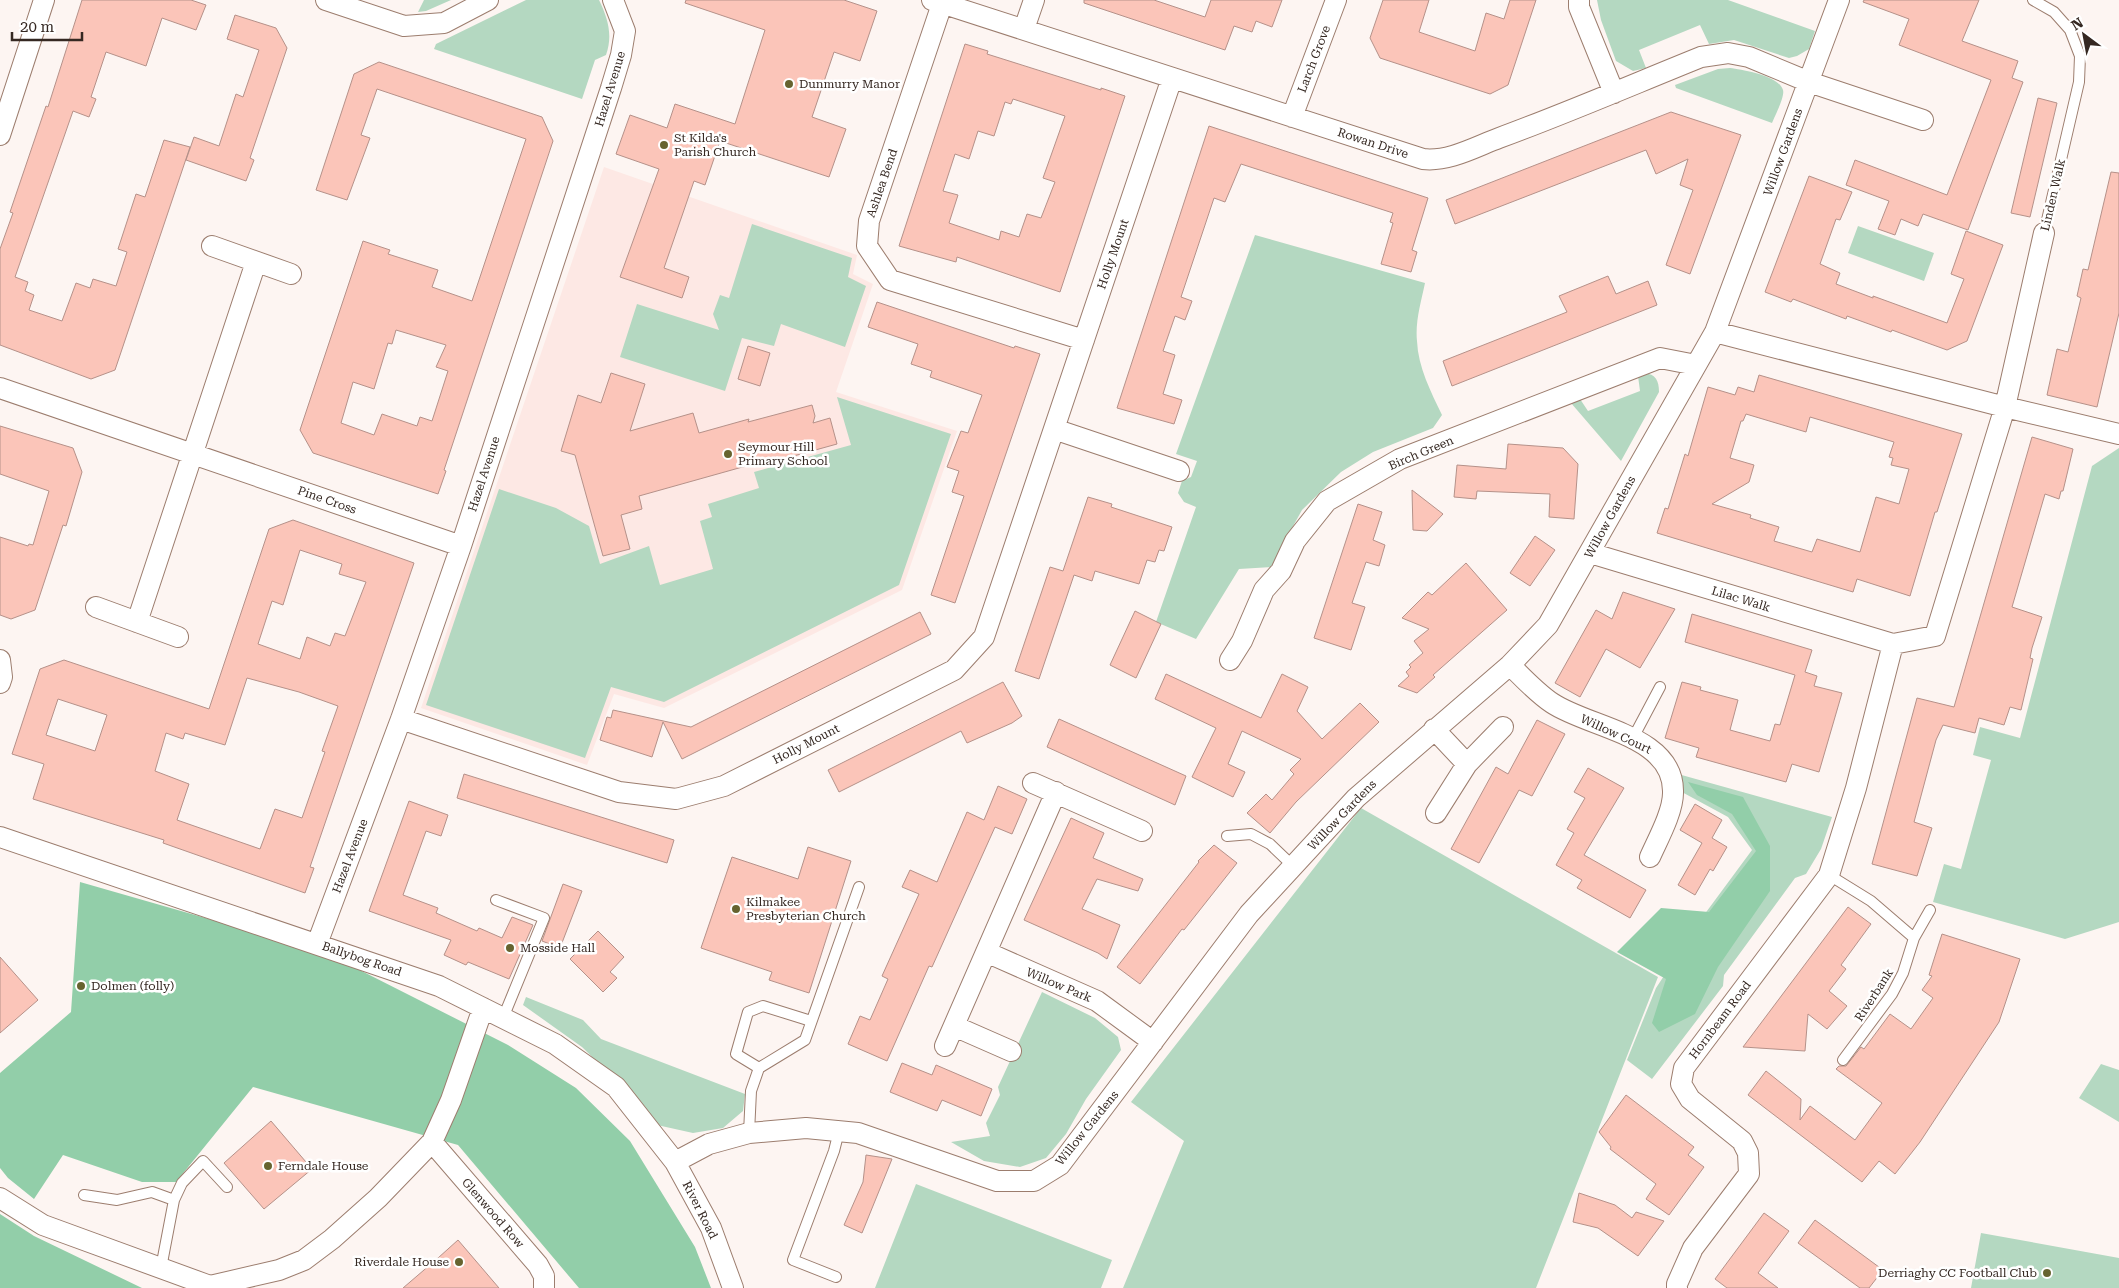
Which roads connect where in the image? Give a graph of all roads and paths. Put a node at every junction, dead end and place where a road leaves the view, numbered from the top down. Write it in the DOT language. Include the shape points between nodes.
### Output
graph roads {
  1 [pos="44,0"];
  2 [pos="326,0"];
  3 [pos="488,0"];
  4 [pos="613,0"];
  5 [pos="1034,0"];
  6 [pos="1336,0"];
  7 [pos="1579,0"];
  8 [pos="1839,0"];
  9 [pos="2033,0"];
  10 [pos="937,2"];
  11 [pos="1024,28"];
  12 [pos="1172,78"];
  13 [pos="1809,82"];
  14 [pos="1614,93"];
  15 [pos="1292,117"];
  16 [pos="1923,120"];
  17 [pos="0,135"];
  18 [pos="2044,233"];
  19 [pos="212,246"];
  20 [pos="256,262"];
  21 [pos="291,274"];
  22 [pos="1715,332"];
  23 [pos="1084,340"];
  24 [pos="1696,365"];
  25 [pos="0,388"];
  26 [pos="2005,407"];
  27 [pos="1054,429"];
  28 [pos="2119,434"];
  29 [pos="193,454"];
  30 [pos="1179,471"];
  31 [pos="460,546"];
  32 [pos="1590,553"];
  33 [pos="96,607"];
  34 [pos="136,622"];
  35 [pos="178,637"];
  36 [pos="1893,644"];
  37 [pos="0,660"];
  38 [pos="1230,660"];
  39 [pos="1510,665"];
  40 [pos="0,683"];
  41 [pos="1660,686"];
  42 [pos="401,719"];
  43 [pos="1503,727"];
  44 [pos="1434,729"];
  45 [pos="1633,738"];
  46 [pos="1467,764"];
  47 [pos="1033,783"];
  48 [pos="1056,792"];
  49 [pos="1436,813"];
  50 [pos="1142,831"];
  51 [pos="1227,836"];
  52 [pos="0,837"];
  53 [pos="1650,857"];
  54 [pos="1293,866"];
  55 [pos="1829,875"];
  56 [pos="859,887"];
  57 [pos="496,900"];
  58 [pos="1930,910"];
  59 [pos="1914,938"];
  60 [pos="317,944"];
  61 [pos="986,952"];
  62 [pos="483,1008"];
  63 [pos="503,1018"];
  64 [pos="811,1021"];
  65 [pos="954,1026"];
  66 [pos="1153,1042"];
  67 [pos="945,1046"];
  68 [pos="1011,1051"];
  69 [pos="1843,1060"];
  70 [pos="759,1068"];
  71 [pos="838,1131"];
  72 [pos="749,1133"];
  73 [pos="432,1142"];
  74 [pos="675,1162"];
  75 [pos="227,1187"];
  76 [pos="84,1195"];
  77 [pos="0,1198"];
  78 [pos="174,1200"];
  79 [pos="161,1268"];
  80 [pos="836,1277"];
  81 [pos="544,1288"];
  82 [pos="733,1288"];
  83 [pos="1677,1288"];
  1 -- 17 [label="street"];
  2 -- 3 [label="street" via="404,26 444,23"];
  4 -- 31 [label="street, Hazel Avenue" via="625,31 621,55"];
  5 -- 11 [label="street"];
  6 -- 15 [label="street, Larch Grove"];
  7 -- 14 [label="street" via="1579,8"];
  8 -- 13 [label="street, Willow Gardens"];
  9 -- 18 [label="lane, Linden Walk" via="2054,12 2070,30 2080,56 2079,82"];
  10 -- 11 [label="street, Rowan Drive"];
  10 -- 23 [label="street, Ashlea Bend" via="869,222 867,246 890,280"];
  11 -- 12 [label="street, Rowan Drive"];
  12 -- 15 [label="street, Rowan Drive"];
  12 -- 23 [label="street, Holly Mount"];
  13 -- 14 [label="street, Rowan Drive" via="1749,57 1728,53 1701,57"];
  13 -- 16 [label="street"];
  13 -- 22 [label="street, Willow Gardens"];
  14 -- 15 [label="street, Rowan Drive" via="1522,130 1433,160"];
  18 -- 26 [label="street, Linden Walk"];
  19 -- 20 [label="street"];
  20 -- 21 [label="street"];
  20 -- 29 [label="street"];
  22 -- 24 [label="street, Willow Gardens"];
  22 -- 26 [label="street"];
  23 -- 27 [label="street, Holly Mount"];
  24 -- 32 [label="street, Willow Gardens"];
  24 -- 38 [label="street, Birch Green" via="1660,358 1400,460 1326,501 1295,541 1281,572 1264,590"];
  25 -- 29 [label="street, Pine Cross"];
  26 -- 28 [label="street"];
  26 -- 36 [label="street, Lilac Walk" via="1935,636"];
  27 -- 30 [label="street"];
  27 -- 42 [label="street, Holly Mount" via="984,637 954,670 724,786 676,800 619,792"];
  29 -- 31 [label="street, Pine Cross"];
  29 -- 34 [label="street"];
  31 -- 42 [label="street, Hazel Avenue"];
  32 -- 36 [label="street, Lilac Walk"];
  32 -- 39 [label="street, Willow Gardens" via="1548,625"];
  33 -- 34 [label="street"];
  34 -- 35 [label="street"];
  36 -- 55 [label="street" via="1856,788"];
  37 -- 40 [label="street"];
  39 -- 44 [label="street, Willow Gardens"];
  39 -- 45 [label="street, Willow Court" via="1553,704"];
  41 -- 45 [label="lane"];
  42 -- 60 [label="street, Hazel Avenue"];
  43 -- 46 [label="street"];
  44 -- 46 [label="street"];
  44 -- 54 [label="street, Willow Gardens" via="1356,798"];
  45 -- 53 [label="street, Willow Court" via="1657,752 1670,772 1673,793 1666,820"];
  46 -- 49 [label="street"];
  47 -- 48 [label="street"];
  48 -- 50 [label="street"];
  48 -- 61 [label="street"];
  51 -- 54 [label="lane" via="1251,834 1270,844"];
  52 -- 60 [label="street, Ballybog Road"];
  54 -- 66 [label="street, Willow Gardens" via="1249,914"];
  55 -- 59 [label="lane" via="1871,901"];
  55 -- 83 [label="street, Hornbeam Road" via="1684,1068 1681,1084 1690,1099 1742,1141 1748,1153 1748,1174 1692,1248"];
  56 -- 64 [label="lane"];
  57 -- 63 [label="lane" via="544,918"];
  58 -- 59 [label="lane, Riverbank"];
  59 -- 69 [label="lane, Riverbank" via="1903,973 1892,994"];
  60 -- 62 [label="street, Ballybog Road" via="439,986"];
  61 -- 65 [label="street"];
  61 -- 66 [label="street, Willow Park" via="1097,1001"];
  62 -- 63 [label="street, Ballybog Road"];
  62 -- 73 [label="street" via="451,1100"];
  63 -- 74 [label="street, Ballybog Road" via="555,1044 616,1087"];
  64 -- 70 [label="lane" via="805,1040"];
  64 -- 70 [label="lane" via="763,1006 748,1012 736,1054"];
  65 -- 67 [label="street"];
  65 -- 68 [label="street"];
  66 -- 71 [label="street, Willow Gardens" via="1060,1165 1034,1180 997,1181 858,1133"];
  70 -- 72 [label="lane" via="751,1091"];
  71 -- 72 [label="street, Willow Gardens" via="806,1128"];
  71 -- 80 [label="lane" via="834,1151 793,1260"];
  72 -- 74 [label="street, Willow Gardens" via="708,1144"];
  73 -- 79 [label="street" via="378,1198 304,1260 279,1270 210,1286"];
  73 -- 81 [label="street, Glenwood Row" via="538,1265 544,1276"];
  74 -- 82 [label="street, River Road" via="711,1228"];
  75 -- 78 [label="lane" via="203,1161 182,1184"];
  76 -- 78 [label="lane" via="116,1200 152,1192"];
  77 -- 79 [label="street" via="43,1225"];
  78 -- 79 [label="lane"];
}
